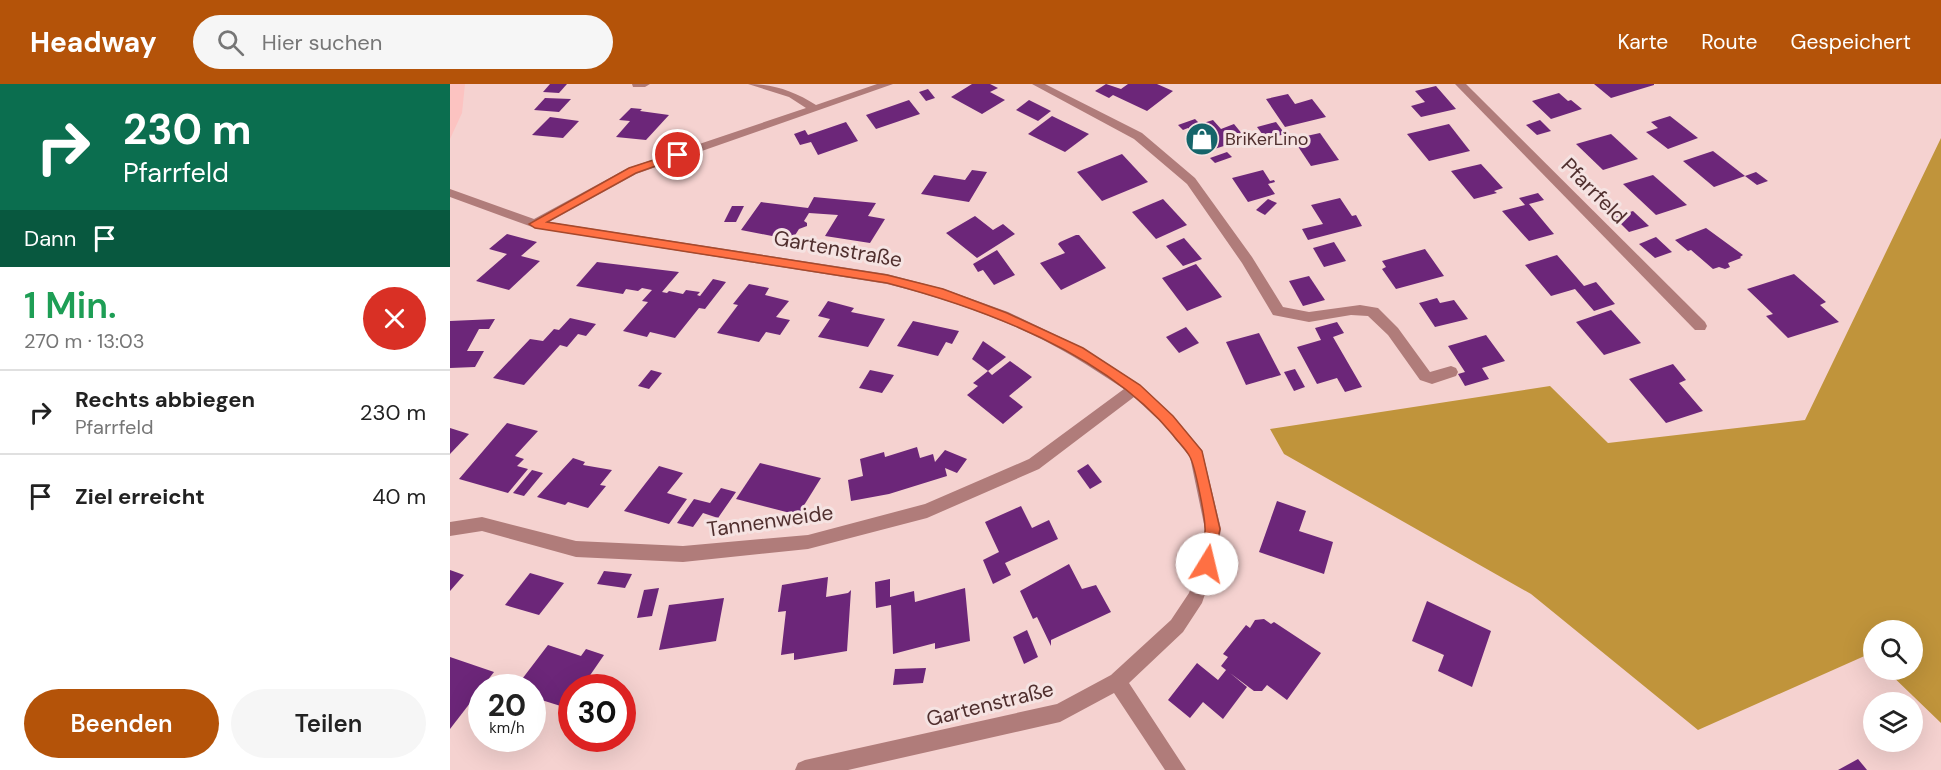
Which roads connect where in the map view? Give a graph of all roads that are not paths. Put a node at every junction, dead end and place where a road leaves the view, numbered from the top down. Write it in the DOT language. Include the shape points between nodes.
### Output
graph roads {
  1 [pos="645,84"];
  2 [pos="753,84"];
  3 [pos="888,84"];
  4 [pos="1037,84"];
  5 [pos="1460,84"];
  6 [pos="637,85"];
  7 [pos="813,108"];
  8 [pos="450,193"];
  9 [pos="535,224"];
  10 [pos="1700,326"];
  11 [pos="1451,372"];
  12 [pos="1135,389"];
  13 [pos="450,529"];
  14 [pos="1117,681"];
  15 [pos="805,770"];
  16 [pos="1176,770"];
  1 -- 6 [label="street"];
  2 -- 7 [label="street" via="793,95"];
  3 -- 7 [label="street"];
  4 -- 11 [label="street" via="1122,126 1191,181 1278,311 1309,317 1370,310 1425,376 1432,378"];
  5 -- 10 [label="street, Pfarrfeld"];
  7 -- 9 [label="street" via="633,171"];
  8 -- 9 [label="street, Gartenstraße"];
  9 -- 12 [label="street, Gartenstraße" via="887,279 939,292 1003,316 1078,352"];
  12 -- 13 [label="street, Tannenweide" via="1034,464 927,511 808,542 683,554 576,549 482,524"];
  12 -- 14 [label="street, Gartenstraße" via="1197,455 1213,529 1196,597 1176,626"];
  14 -- 15 [label="street, Gartenstraße" via="1059,713"];
  14 -- 16 [label="street"];
}
